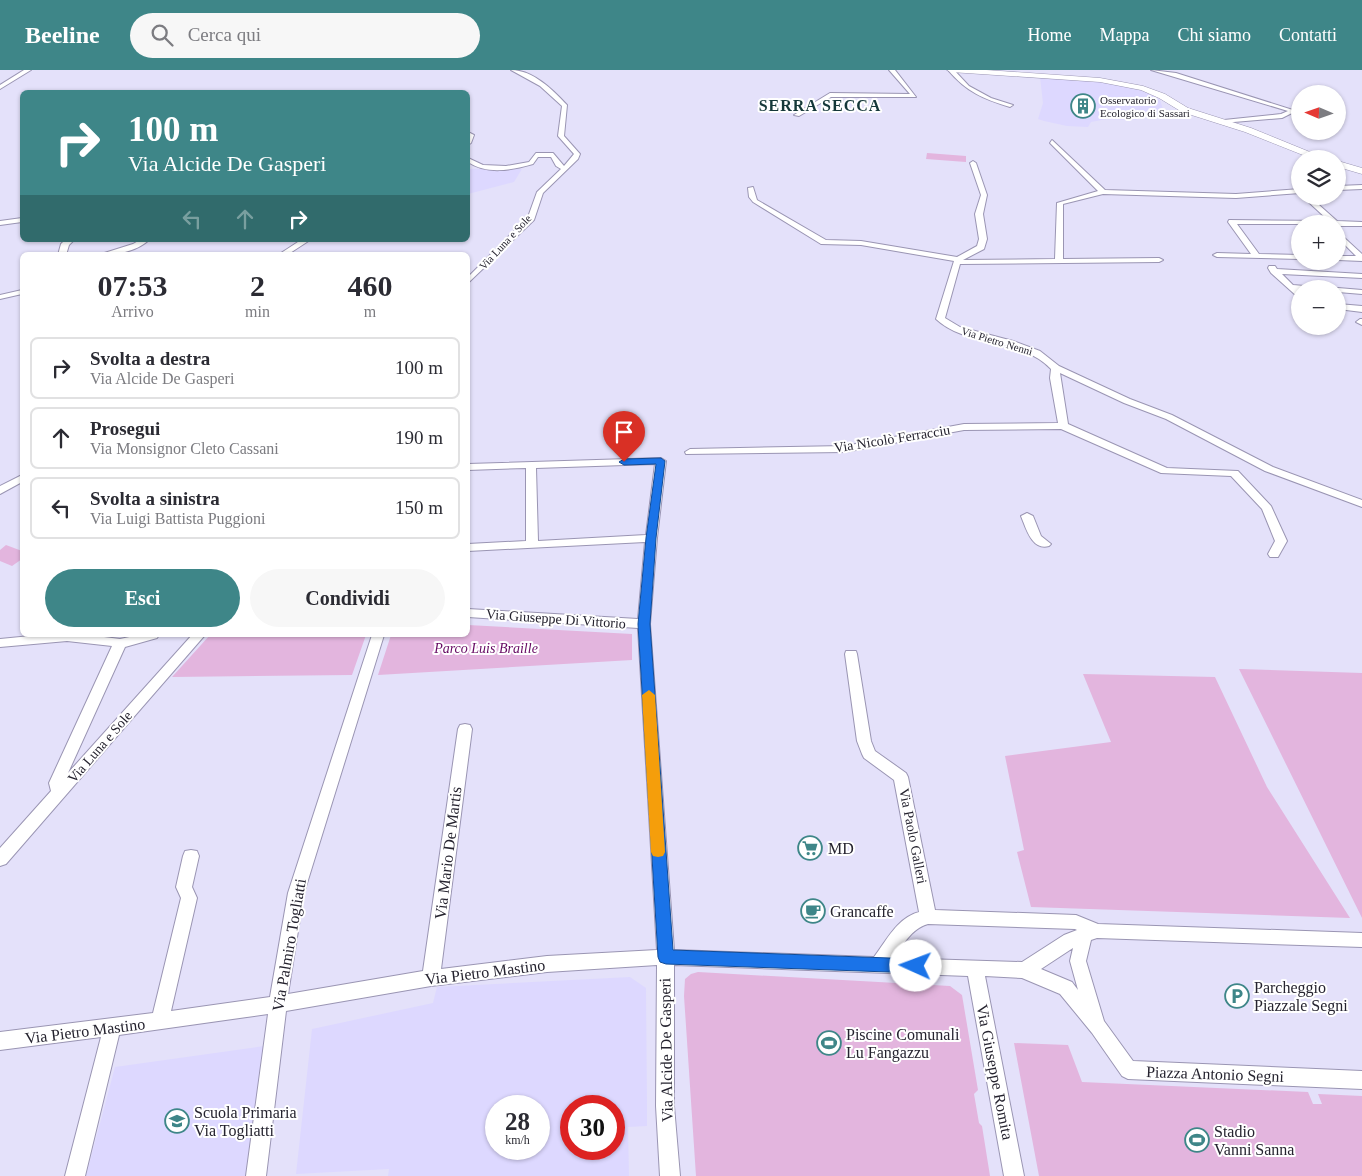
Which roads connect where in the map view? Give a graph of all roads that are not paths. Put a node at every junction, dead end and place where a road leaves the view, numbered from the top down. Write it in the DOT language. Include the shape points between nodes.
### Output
graph roads {
  1 [pos="28,70"];
  2 [pos="514,70"];
  3 [pos="892,70"];
  4 [pos="951,70"];
  5 [pos="1154,70"];
  6 [pos="0,87"];
  7 [pos="1010,105"];
  8 [pos="797,115"];
  9 [pos="1224,122"];
  10 [pos="1052,142"];
  11 [pos="1298,150"];
  12 [pos="470,162"];
  13 [pos="973,163"];
  14 [pos="1346,166"];
  15 [pos="564,168"];
  16 [pos="1362,171"];
  17 [pos="1362,187"];
  18 [pos="751,188"];
  19 [pos="1346,188"];
  20 [pos="1103,192"];
  21 [pos="1291,192"];
  22 [pos="1316,205"];
  23 [pos="1327,215"];
  24 [pos="20,220"];
  25 [pos="0,223"];
  26 [pos="1291,223"];
  27 [pos="1346,224"];
  28 [pos="1362,224"];
  29 [pos="1346,233"];
  30 [pos="142,242"];
  31 [pos="303,242"];
  32 [pos="1346,242"];
  33 [pos="1362,248"];
  34 [pos="113,252"];
  35 [pos="287,252"];
  36 [pos="1217,254"];
  37 [pos="1259,256"];
  38 [pos="1291,257"];
  39 [pos="1346,258"];
  40 [pos="1362,259"];
  41 [pos="957,260"];
  42 [pos="1159,260"];
  43 [pos="1059,261"];
  44 [pos="1274,271"];
  45 [pos="1362,276"];
  46 [pos="470,279"];
  47 [pos="1290,287"];
  48 [pos="1346,291"];
  49 [pos="20,292"];
  50 [pos="1362,292"];
  51 [pos="0,297"];
  52 [pos="1346,308"];
  53 [pos="1362,309"];
  54 [pos="1056,368"];
  55 [pos="1063,426"];
  56 [pos="690,452"];
  57 [pos="531,464"];
  58 [pos="470,467"];
  59 [pos="20,479"];
  60 [pos="0,491"];
  61 [pos="1362,504"];
  62 [pos="1027,516"];
  63 [pos="651,538"];
  64 [pos="1045,544"];
  65 [pos="532,545"];
  66 [pos="470,548"];
  67 [pos="1274,554"];
  68 [pos="470,613"];
  69 [pos="644,624"];
  70 [pos="147,637"];
  71 [pos="197,637"];
  72 [pos="377,637"];
  73 [pos="0,643"];
  74 [pos="120,643"];
  75 [pos="851,654"];
  76 [pos="465,729"];
  77 [pos="60,793"];
  78 [pos="191,856"];
  79 [pos="0,859"];
  80 [pos="928,917"];
  81 [pos="1091,933"];
  82 [pos="1362,940"];
  83 [pos="666,957"];
  84 [pos="878,965"];
  85 [pos="975,968"];
  86 [pos="1023,970"];
  87 [pos="431,978"];
  88 [pos="278,1004"];
  89 [pos="160,1021"];
  90 [pos="1098,1027"];
  91 [pos="112,1028"];
  92 [pos="0,1041"];
  93 [pos="1362,1080"];
  94 [pos="75,1176"];
  95 [pos="256,1176"];
  96 [pos="670,1176"];
  97 [pos="1014,1176"];
  1 -- 6 [label="street"];
  2 -- 15 [label="street, Via Luna e Sole" via="526,74 552,92 565,106 562,136 577,154"];
  3 -- 8 [label="street" via="914,96 830,95"];
  4 -- 7 [label="street" via="967,87 988,100"];
  4 -- 9 [label="main road" via="1130,85 1153,91 1185,110"];
  5 -- 9 [label="street" via="1293,111 1282,116"];
  9 -- 11 [label="main road"];
  10 -- 20 [label="street"];
  12 -- 15 [label="street" via="475,166 493,168 524,165 531,163 536,155 549,154"];
  13 -- 41 [label="street" via="984,195 980,214 983,239 981,247"];
  14 -- 16 [label="main road"];
  15 -- 46 [label="street, Via Luna e Sole" via="540,192 530,218"];
  17 -- 19 [label="street"];
  18 -- 41 [label="street" via="755,201 824,242 861,243"];
  20 -- 21 [label="street" via="1236,196"];
  20 -- 43 [label="street" via="1060,203"];
  22 -- 23 [label="street"];
  24 -- 25 [label="street"];
  26 -- 37 [label="street" via="1232,222"];
  27 -- 28 [label="street"];
  29 -- 33 [label="street"];
  30 -- 34 [label="street"];
  31 -- 35 [label="street"];
  32 -- 40 [label="street"];
  36 -- 37 [label="street"];
  37 -- 38 [label="street"];
  37 -- 44 [label="street"];
  39 -- 40 [label="street"];
  41 -- 43 [label="street"];
  41 -- 54 [label="street, Via Pietro Nenni" via="940,319 957,328 1031,350 1052,362"];
  42 -- 43 [label="street"];
  44 -- 45 [label="street"];
  44 -- 47 [label="street"];
  48 -- 50 [label="street"];
  49 -- 51 [label="street"];
  52 -- 53 [label="street"];
  54 -- 55 [label="street"];
  54 -- 61 [label="street, Via Pietro Nenni" via="1169,417 1269,469"];
  55 -- 56 [label="street, Via Nicolò Ferracciu" via="964,427 845,449"];
  55 -- 67 [label="street, Via Nicolò Ferracciu" via="1166,471 1234,473 1268,508 1281,541"];
  57 -- 58 [label="street"];
  57 -- 63 [label="street, Via Alcide De Gasperi" via="661,461"];
  57 -- 65 [label="street"];
  59 -- 60 [label="street"];
  62 -- 64 [label="street" via="1036,538"];
  63 -- 65 [label="street"];
  63 -- 69 [label="street, Via Alcide De Gasperi"];
  65 -- 66 [label="street"];
  68 -- 69 [label="street, Via Giuseppe Di Vittorio"];
  69 -- 83 [label="street, Via Alcide De Gasperi"];
  70 -- 74 [label="street"];
  71 -- 77 [label="street, Via Luna e Sole"];
  72 -- 88 [label="street, Via Palmiro Togliatti" via="296,893"];
  73 -- 74 [label="street" via="68,637"];
  74 -- 77 [label="street" via="56,783"];
  75 -- 80 [label="street, Via Paolo Galleri" via="864,741 869,754 901,777"];
  76 -- 87 [label="street, Via Mario De Martis"];
  77 -- 79 [label="street, Via Luna e Sole"];
  78 -- 89 [label="street" via="184,886 189,898"];
  80 -- 81 [label="street" via="1076,922"];
  80 -- 84 [label="street" via="906,927"];
  81 -- 82 [label="street"];
  81 -- 86 [label="street" via="1070,940"];
  81 -- 90 [label="street" via="1078,961"];
  83 -- 84 [label="street, Via Pietro Mastino"];
  83 -- 87 [label="street, Via Pietro Mastino" via="547,964"];
  83 -- 96 [label="street, Via Alcide De Gasperi" via="666,1106"];
  84 -- 85 [label="street, Via Pietro Mastino"];
  85 -- 86 [label="street, Piazza Antonio Segni"];
  85 -- 97 [label="street, Via Giuseppe Romita"];
  86 -- 90 [label="street, Piazza Antonio Segni" via="1066,988"];
  87 -- 88 [label="street, Via Pietro Mastino"];
  88 -- 89 [label="street, Via Pietro Mastino"];
  88 -- 95 [label="street, Via Palmiro Togliatti"];
  89 -- 91 [label="street, Via Pietro Mastino"];
  90 -- 93 [label="street, Piazza Antonio Segni" via="1128,1070"];
  91 -- 92 [label="street, Via Pietro Mastino"];
  91 -- 94 [label="street"];
}
